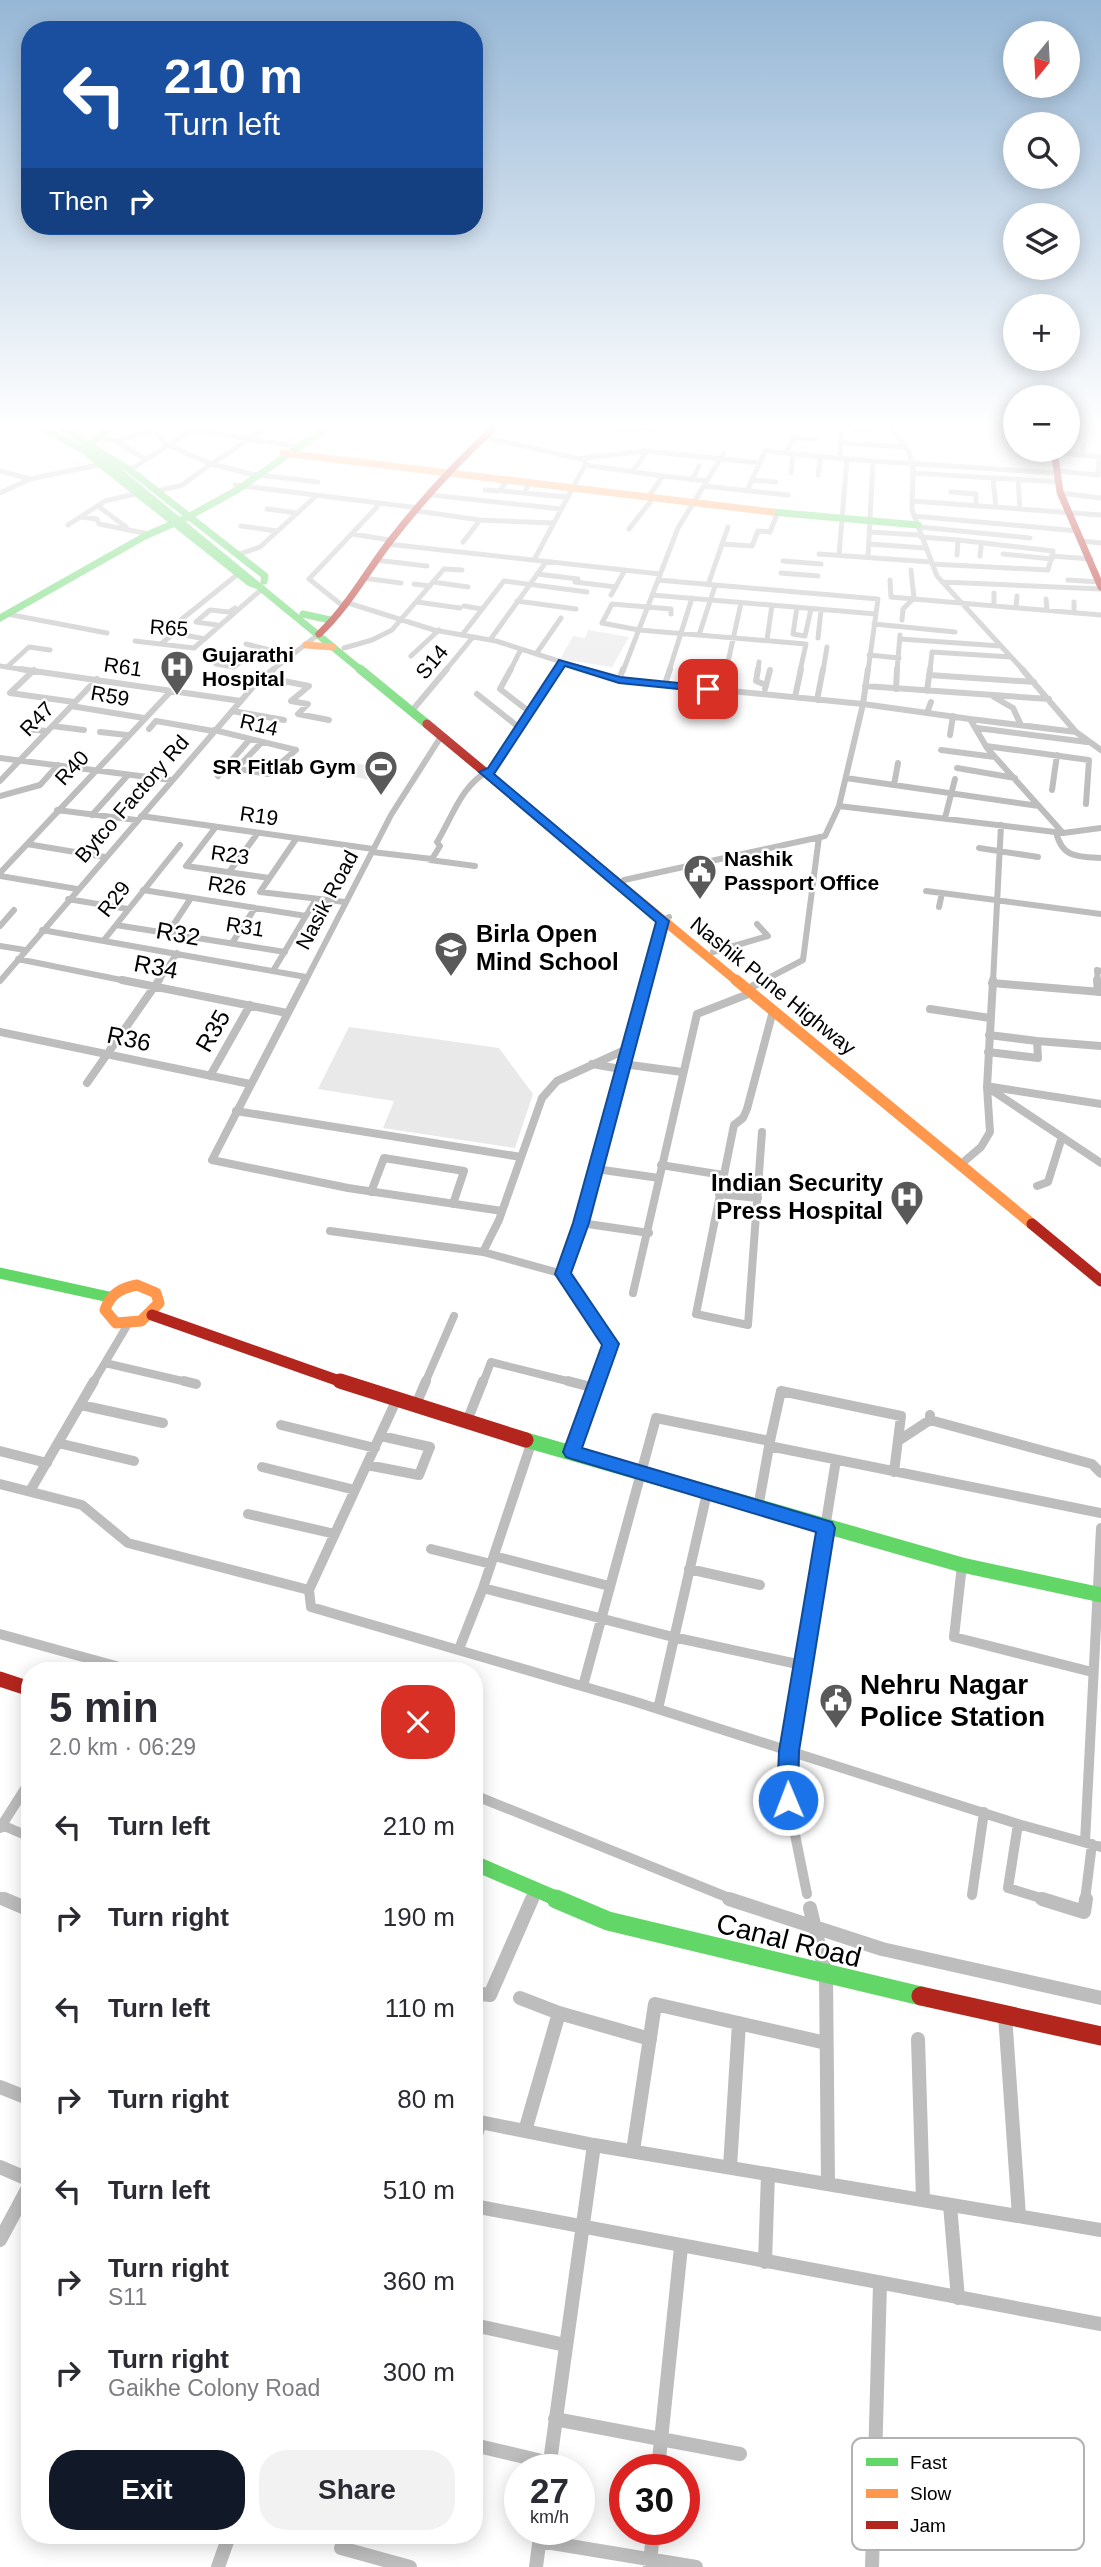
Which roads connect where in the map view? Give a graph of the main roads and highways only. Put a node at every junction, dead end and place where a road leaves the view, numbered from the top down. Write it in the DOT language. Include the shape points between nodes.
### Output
graph roads {
  1 [pos="118,549"];
  2 [pos="207,549"];
  3 [pos="218,549"];
  4 [pos="227,549"];
  5 [pos="384,549"];
  6 [pos="1086,549"];
  7 [pos="262,585"];
  8 [pos="1100,586"];
  9 [pos="2,614"];
  10 [pos="315,631"];
  11 [pos="338,646"];
  12 [pos="489,771"];
  13 [pos="666,919"];
  14 [pos="752,989"];
  15 [pos="956,1160"];
  16 [pos="1101,1271"];
  17 [pos="0,1273"];
  18 [pos="1101,1282"];
  19 [pos="109,1297"];
  20 [pos="152,1315"];
  21 [pos="1098,1594"];
  22 [pos="0,1679"];
  23 [pos="21,1686"];
  24 [pos="483,1867"];
  25 [pos="1101,2036"];
  1 -- 9 [label="main road"];
  2 -- 7 [label="main road" via="250,583"];
  3 -- 7 [label="main road"];
  4 -- 7 [label="main road" via="265,576"];
  5 -- 10 [label="main road" via="344,604"];
  6 -- 8 [label="main road"];
  7 -- 10 [label="main road, Nashik Pune Highway"];
  10 -- 11 [label="main road, Nashik Pune Highway"];
  10 -- 11 [label="main road"];
  11 -- 12 [label="main road, Nashik Pune Highway"];
  11 -- 12 [label="main road, Nashik Pune Highway"];
  12 -- 13 [label="main road, Nashik Pune Highway"];
  12 -- 13 [label="main road, Nashik Pune Highway"];
  13 -- 14 [label="main road, Nashik Pune Highway"];
  13 -- 14 [label="main road, Nashik Pune Highway" via="713,952"];
  14 -- 15 [label="main road, Nashik Pune Highway"];
  14 -- 15 [label="main road, Nashik Pune Highway"];
  15 -- 16 [label="main road, Nashik Pune Highway"];
  15 -- 18 [label="main road, Nashik Pune Highway"];
  17 -- 19 [label="main road"];
  19 -- 20 [label="main road" via="105,1303 112,1321 128,1324"];
  19 -- 20 [label="main road" via="129,1286 151,1289 159,1303"];
  20 -- 21 [label="main road" via="396,1402 825,1528 962,1565"];
  22 -- 23 [label="main road"];
  24 -- 25 [label="main road, Canal Road" via="608,1921"];
}
